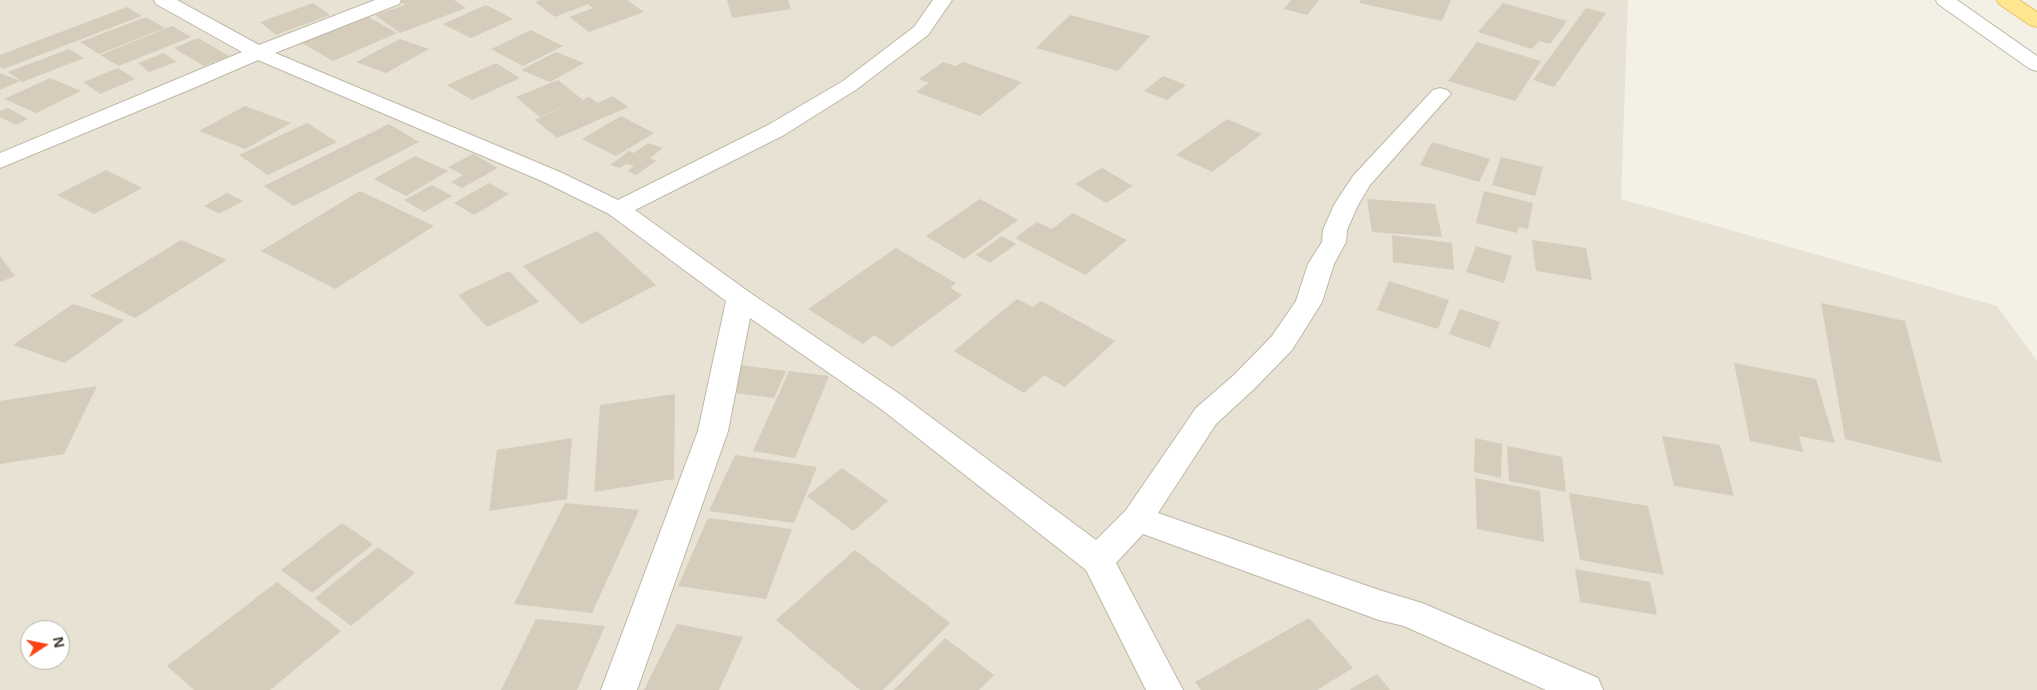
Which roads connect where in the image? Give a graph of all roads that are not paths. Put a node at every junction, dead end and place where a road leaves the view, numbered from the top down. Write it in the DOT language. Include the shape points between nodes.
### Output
graph roads {
  1 [pos="163,0"];
  2 [pos="392,0"];
  3 [pos="943,0"];
  4 [pos="1945,0"];
  5 [pos="2006,0"];
  6 [pos="2037,21"];
  7 [pos="258,53"];
  8 [pos="2037,64"];
  9 [pos="1440,94"];
  10 [pos="0,161"];
  11 [pos="618,209"];
  12 [pos="740,298"];
  13 [pos="1138,519"];
  14 [pos="1098,560"];
  15 [pos="619,690"];
  16 [pos="1165,690"];
  17 [pos="1585,690"];
  1 -- 7 [label="street"];
  2 -- 7 [label="street"];
  3 -- 11 [label="street" via="921,31 850,85 776,130"];
  4 -- 8 [label="street"];
  5 -- 6 [label="main road"];
  7 -- 10 [label="street"];
  7 -- 11 [label="street" via="552,177"];
  9 -- 13 [label="street" via="1362,181 1346,206 1309,302 1282,343 1206,416"];
  11 -- 12 [label="street"];
  12 -- 14 [label="street" via="891,402"];
  12 -- 15 [label="street" via="714,431"];
  13 -- 14 [label="street"];
  13 -- 17 [label="street" via="1379,605 1410,613"];
  14 -- 16 [label="street"];
}
